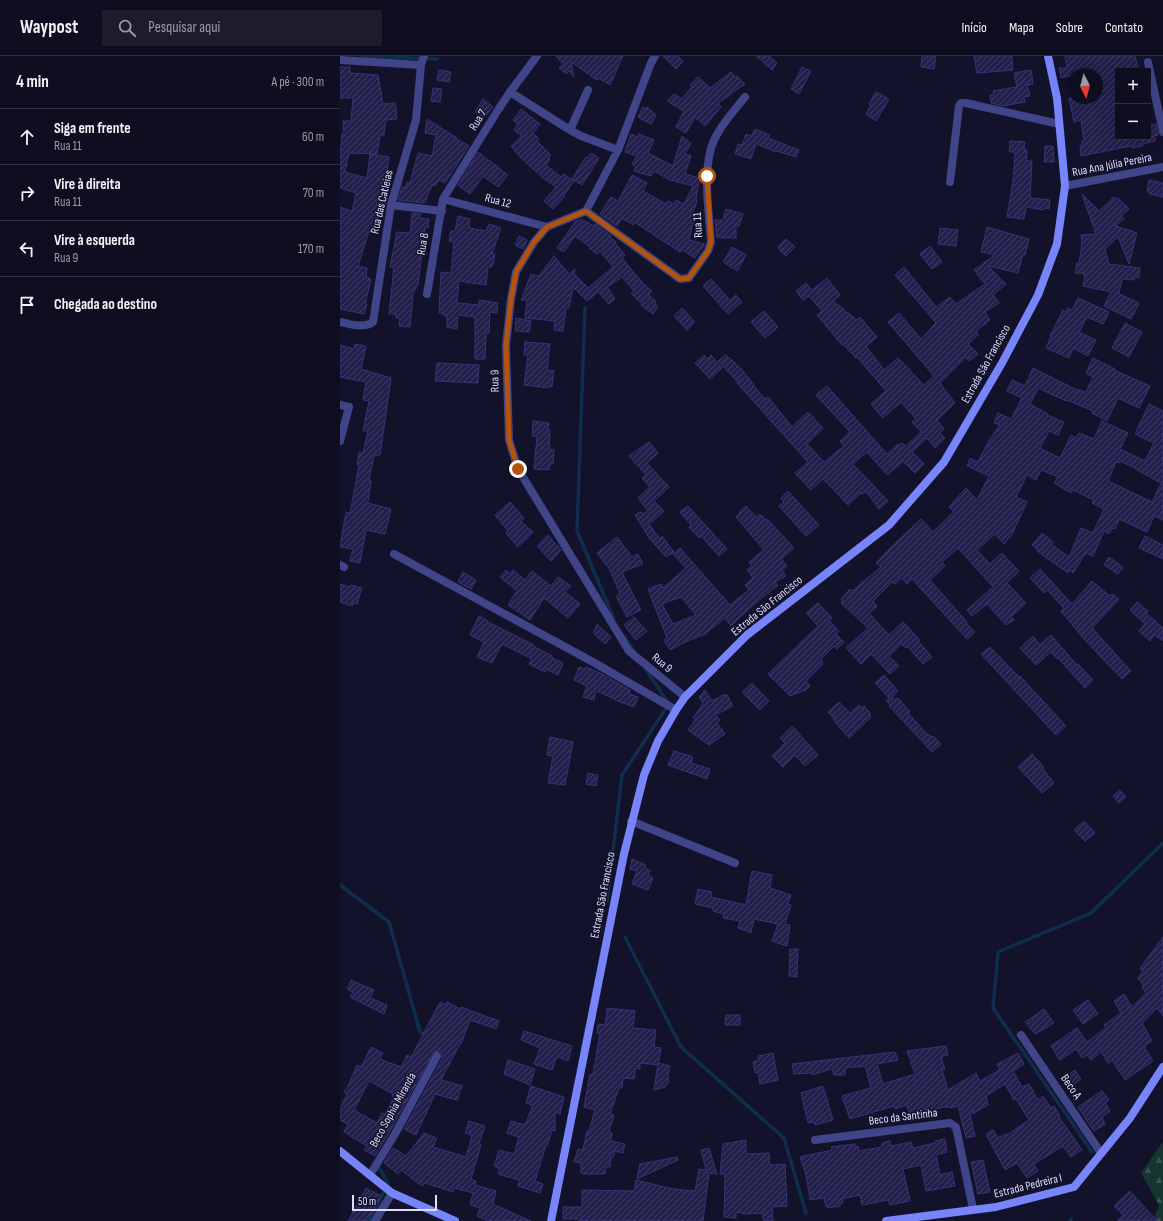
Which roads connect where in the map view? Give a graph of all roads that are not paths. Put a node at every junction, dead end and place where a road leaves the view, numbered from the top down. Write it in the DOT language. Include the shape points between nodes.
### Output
graph roads {
  1 [pos="424,56"];
  2 [pos="537,56"];
  3 [pos="655,56"];
  4 [pos="1048,56"];
  5 [pos="340,60"];
  6 [pos="1148,62"];
  7 [pos="421,65"];
  8 [pos="588,90"];
  9 [pos="510,92"];
  10 [pos="745,97"];
  11 [pos="1059,124"];
  12 [pos="570,130"];
  13 [pos="1163,132"];
  14 [pos="618,150"];
  15 [pos="1163,167"];
  16 [pos="950,182"];
  17 [pos="1065,186"];
  18 [pos="443,199"];
  19 [pos="391,205"];
  20 [pos="442,211"];
  21 [pos="586,211"];
  22 [pos="547,227"];
  23 [pos="427,294"];
  24 [pos="340,322"];
  25 [pos="340,405"];
  26 [pos="340,440"];
  27 [pos="394,554"];
  28 [pos="685,698"];
  29 [pos="671,707"];
  30 [pos="632,821"];
  31 [pos="735,863"];
  32 [pos="1021,1035"];
  33 [pos="437,1056"];
  34 [pos="1163,1066"];
  35 [pos="815,1140"];
  36 [pos="340,1151"];
  37 [pos="1101,1153"];
  38 [pos="370,1175"];
  39 [pos="392,1193"];
  40 [pos="973,1210"];
  41 [pos="375,1221"];
  42 [pos="456,1221"];
  43 [pos="551,1221"];
  44 [pos="886,1221"];
  1 -- 7 [label="street, Rua das Catleias"];
  2 -- 9 [label="street, Rua 7"];
  3 -- 14 [label="street"];
  4 -- 11 [label="main road, Estrada São Francisco" via="1057,98"];
  5 -- 7 [label="street"];
  6 -- 13 [label="street"];
  7 -- 19 [label="street, Rua das Catleias" via="416,120"];
  8 -- 12 [label="street"];
  9 -- 12 [label="street"];
  9 -- 18 [label="street, Rua 7"];
  10 -- 21 [label="street, Rua 11" via="720,130 711,147 707,176 711,242 708,251 689,278 680,279"];
  11 -- 16 [label="street" via="961,103"];
  11 -- 17 [label="main road, Estrada São Francisco"];
  12 -- 14 [label="street"];
  14 -- 21 [label="street"];
  15 -- 17 [label="street, Rua Ana Júlia Pereira"];
  17 -- 28 [label="main road, Estrada São Francisco" via="1057,244 1038,295 944,462 885,529 747,635"];
  18 -- 20 [label="street, Rua 8"];
  18 -- 22 [label="street, Rua 12"];
  19 -- 20 [label="street"];
  19 -- 24 [label="street, Rua das Catleias" via="373,322 361,326"];
  20 -- 23 [label="street, Rua 8"];
  21 -- 22 [label="street, Rua 9"];
  22 -- 28 [label="street, Rua 9" via="534,242 516,272 511,299 506,345 509,440 518,469 629,650"];
  25 -- 26 [label="street" via="349,407"];
  27 -- 29 [label="street"];
  28 -- 29 [label="main road, Estrada São Francisco"];
  29 -- 30 [label="main road, Estrada São Francisco" via="644,775"];
  30 -- 31 [label="street"];
  30 -- 43 [label="main road, Estrada São Francisco"];
  32 -- 37 [label="street, Beco A"];
  33 -- 38 [label="street, Beco Sophia Miranda"];
  34 -- 37 [label="main road, Estrada Pedreira I" via="1130,1118"];
  35 -- 40 [label="street, Beco da Santinha" via="950,1123 956,1127"];
  36 -- 38 [label="main road"];
  37 -- 40 [label="main road, Estrada Pedreira I" via="1074,1187"];
  38 -- 39 [label="main road"];
  39 -- 41 [label="street"];
  39 -- 42 [label="main road"];
  40 -- 44 [label="main road, Estrada Pedreira I"];
}
